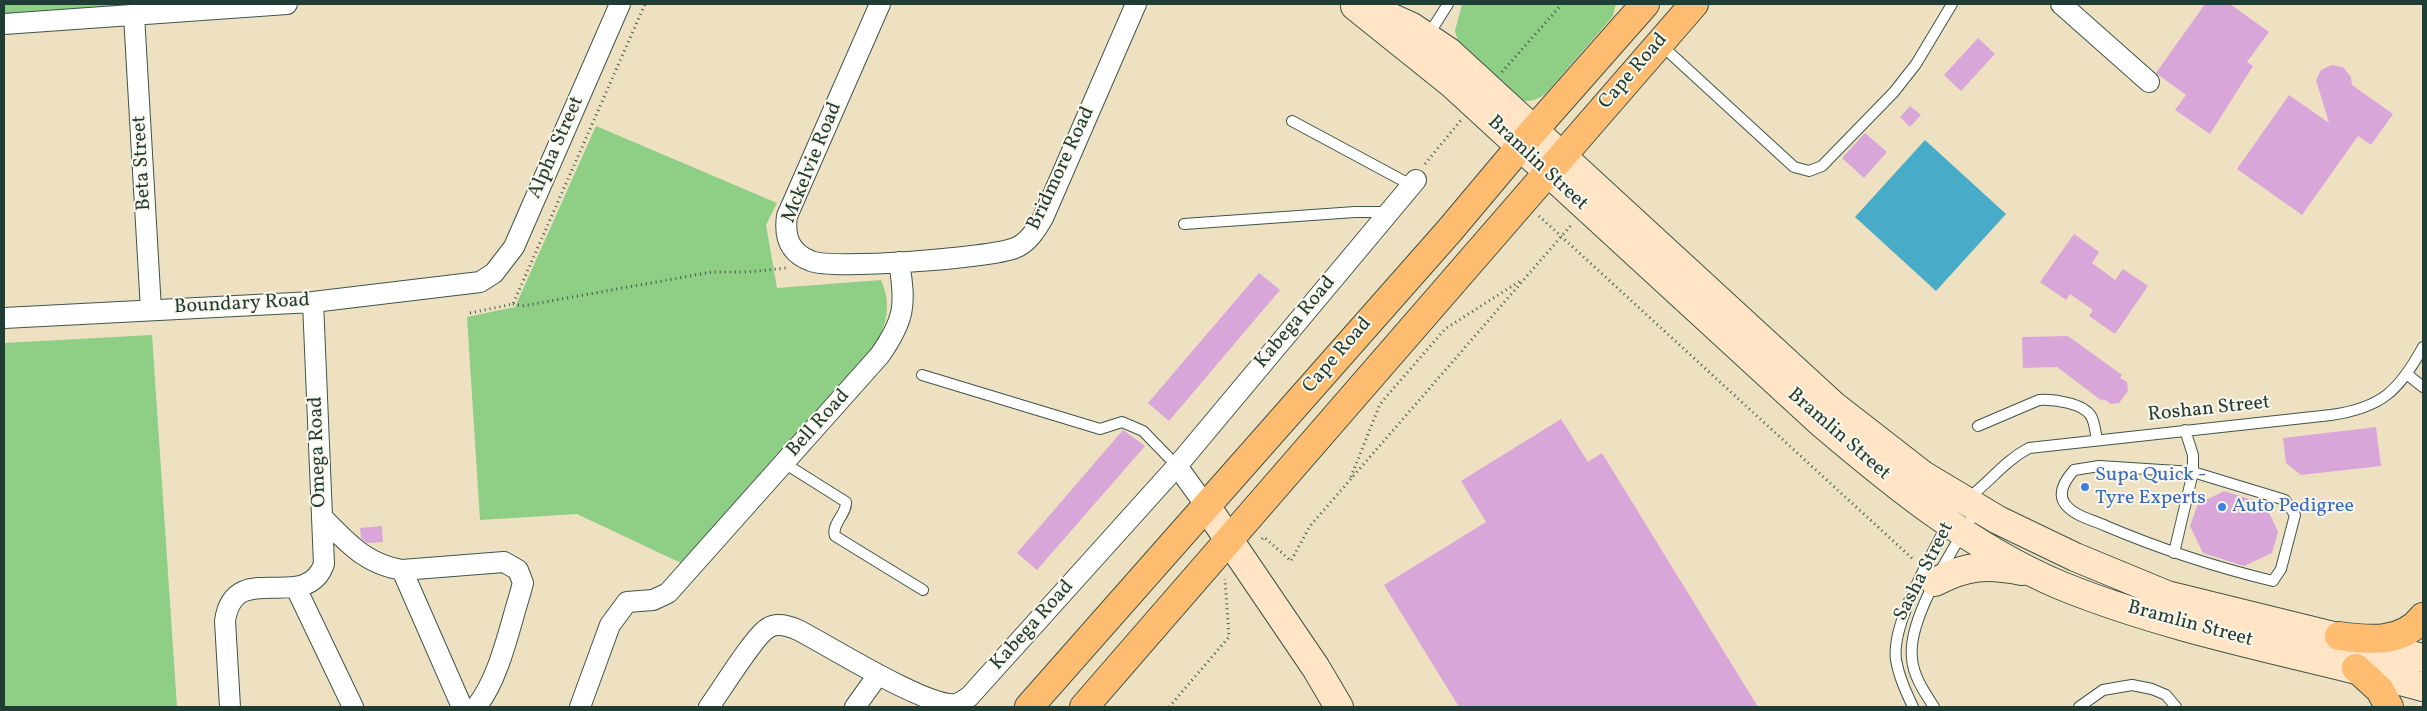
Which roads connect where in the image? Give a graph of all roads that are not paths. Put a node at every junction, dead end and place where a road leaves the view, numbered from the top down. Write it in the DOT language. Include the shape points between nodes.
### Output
graph roads {
  1 [pos="288,4"];
  2 [pos="620,4"];
  3 [pos="880,4"];
  4 [pos="1136,4"];
  5 [pos="1448,4"];
  6 [pos="1694,4"];
  7 [pos="1952,4"];
  8 [pos="2061,4"];
  9 [pos="1353,5"];
  10 [pos="201,6"];
  11 [pos="1634,10"];
  12 [pos="134,15"];
  13 [pos="4,24"];
  14 [pos="1660,43"];
  15 [pos="1421,46"];
  16 [pos="2149,82"];
  17 [pos="1292,121"];
  18 [pos="1526,138"];
  19 [pos="1553,165"];
  20 [pos="1414,182"];
  21 [pos="1389,212"];
  22 [pos="1184,224"];
  23 [pos="900,262"];
  24 [pos="480,282"];
  25 [pos="314,302"];
  26 [pos="151,310"];
  27 [pos="4,318"];
  28 [pos="2423,347"];
  29 [pos="922,375"];
  30 [pos="2408,375"];
  31 [pos="2423,387"];
  32 [pos="1978,426"];
  33 [pos="2185,430"];
  34 [pos="2097,440"];
  35 [pos="784,463"];
  36 [pos="1177,466"];
  37 [pos="2194,472"];
  38 [pos="1206,506"];
  39 [pos="1964,511"];
  40 [pos="322,517"];
  41 [pos="1237,548"];
  42 [pos="2174,553"];
  43 [pos="402,570"];
  44 [pos="2038,574"];
  45 [pos="1930,576"];
  46 [pos="296,588"];
  47 [pos="923,590"];
  48 [pos="2423,617"];
  49 [pos="2339,636"];
  50 [pos="2423,658"];
  51 [pos="2356,668"];
  52 [pos="878,675"];
  53 [pos="2423,687"];
  54 [pos="1343,704"];
  55 [pos="230,707"];
  56 [pos="353,707"];
  57 [pos="462,707"];
  58 [pos="476,707"];
  59 [pos="580,707"];
  60 [pos="709,707"];
  61 [pos="855,707"];
  62 [pos="1029,707"];
  63 [pos="1084,707"];
  64 [pos="1913,707"];
  65 [pos="1934,707"];
  66 [pos="2079,707"];
  67 [pos="2176,707"];
  68 [pos="2389,707"];
  1 -- 10 [label="street"];
  2 -- 24 [label="street, Alpha Street" via="514,247 494,273"];
  3 -- 23 [label="street, Mckelvie Road" via="787,216 785,229 789,244 803,257 821,264"];
  4 -- 23 [label="street, Bridmore Road" via="1058,185 1032,235 1015,248 993,253"];
  5 -- 15 [label="lane"];
  6 -- 14 [label="main road, Cape Road"];
  7 -- 14 [label="lane" via="1916,64 1894,92 1822,166 1810,171 1794,167"];
  8 -- 16 [label="street"];
  9 -- 15 [label="main road, Bramlin Street" via="1389,16"];
  10 -- 12 [label="street"];
  11 -- 18 [label="main road, Cape Road"];
  12 -- 13 [label="street"];
  12 -- 26 [label="street, Beta Street"];
  14 -- 19 [label="main road, Cape Road"];
  15 -- 18 [label="main road, Bramlin Street" via="1448,52 1481,96"];
  17 -- 20 [label="lane"];
  18 -- 19 [label="main road, Bramlin Street"];
  18 -- 38 [label="main road, Cape Road" via="1450,230"];
  19 -- 39 [label="main road, Bramlin Street" via="1833,405"];
  19 -- 39 [label="main road, Bramlin Street" via="1585,208 1877,470"];
  19 -- 41 [label="main road, Cape Road"];
  20 -- 21 [label="street, Kabega Road"];
  21 -- 22 [label="lane"];
  21 -- 36 [label="street, Kabega Road"];
  23 -- 35 [label="street, Bell Road" via="904,294 902,316 894,335"];
  24 -- 25 [label="street, Boundary Road"];
  25 -- 26 [label="street, Boundary Road"];
  25 -- 40 [label="street, Omega Road"];
  26 -- 27 [label="street, Boundary Road"];
  28 -- 30 [label="lane, Roshan Street"];
  29 -- 36 [label="lane" via="1100,429 1122,422 1143,431"];
  30 -- 31 [label="lane"];
  30 -- 33 [label="lane, Roshan Street" via="2379,402 2347,413"];
  32 -- 34 [label="lane" via="2046,400 2081,408 2088,413 2092,417"];
  33 -- 34 [label="lane, Roshan Street"];
  33 -- 37 [label="lane" via="2193,455"];
  34 -- 39 [label="lane, Roshan Street" via="2029,448 2004,464"];
  35 -- 47 [label="lane" via="846,502 834,529 835,536"];
  35 -- 59 [label="street, Bell Road" via="668,594 652,600 626,602 610,625"];
  36 -- 38 [label="street"];
  36 -- 52 [label="street, Kabega Road" via="969,697 956,704 939,701"];
  37 -- 42 [label="lane"];
  37 -- 42 [label="lane" via="2099,466 2074,470 2063,484 2062,496 2066,504 2078,514"];
  37 -- 42 [label="lane" via="2285,500 2295,515 2281,569 2273,581"];
  38 -- 41 [label="main road"];
  38 -- 62 [label="main road, Cape Road"];
  39 -- 44 [label="main road, Bramlin Street"];
  39 -- 45 [label="lane, Sasha Street"];
  39 -- 45 [label="lane, Sasha Street"];
  39 -- 49 [label="main road, Bramlin Street" via="2167,595"];
  40 -- 43 [label="street" via="364,557"];
  40 -- 46 [label="street, Omega Road" via="322,570 306,585"];
  41 -- 54 [label="main road"];
  41 -- 63 [label="main road, Cape Road"];
  43 -- 57 [label="street"];
  43 -- 58 [label="street" via="504,562 518,570 523,583 520,594 491,682"];
  44 -- 45 [label="main road" via="1993,566"];
  44 -- 51 [label="main road, Bramlin Street" via="2062,586 2156,619"];
  45 -- 64 [label="lane, Sasha Street" via="1904,612 1898,634 1896,658"];
  45 -- 65 [label="lane, Sasha Street" via="1912,635 1912,659 1916,674"];
  46 -- 55 [label="street" via="248,589 240,592 226,608"];
  46 -- 56 [label="street"];
  48 -- 49 [label="main road" via="2410,630 2390,637 2373,640"];
  49 -- 50 [label="main road, Bramlin Street"];
  51 -- 53 [label="main road, Bramlin Street"];
  51 -- 68 [label="main road" via="2380,690"];
  52 -- 60 [label="street" via="798,630 774,626 761,634"];
  52 -- 61 [label="street"];
  66 -- 67 [label="lane" via="2103,690 2132,685 2166,695"];
}
